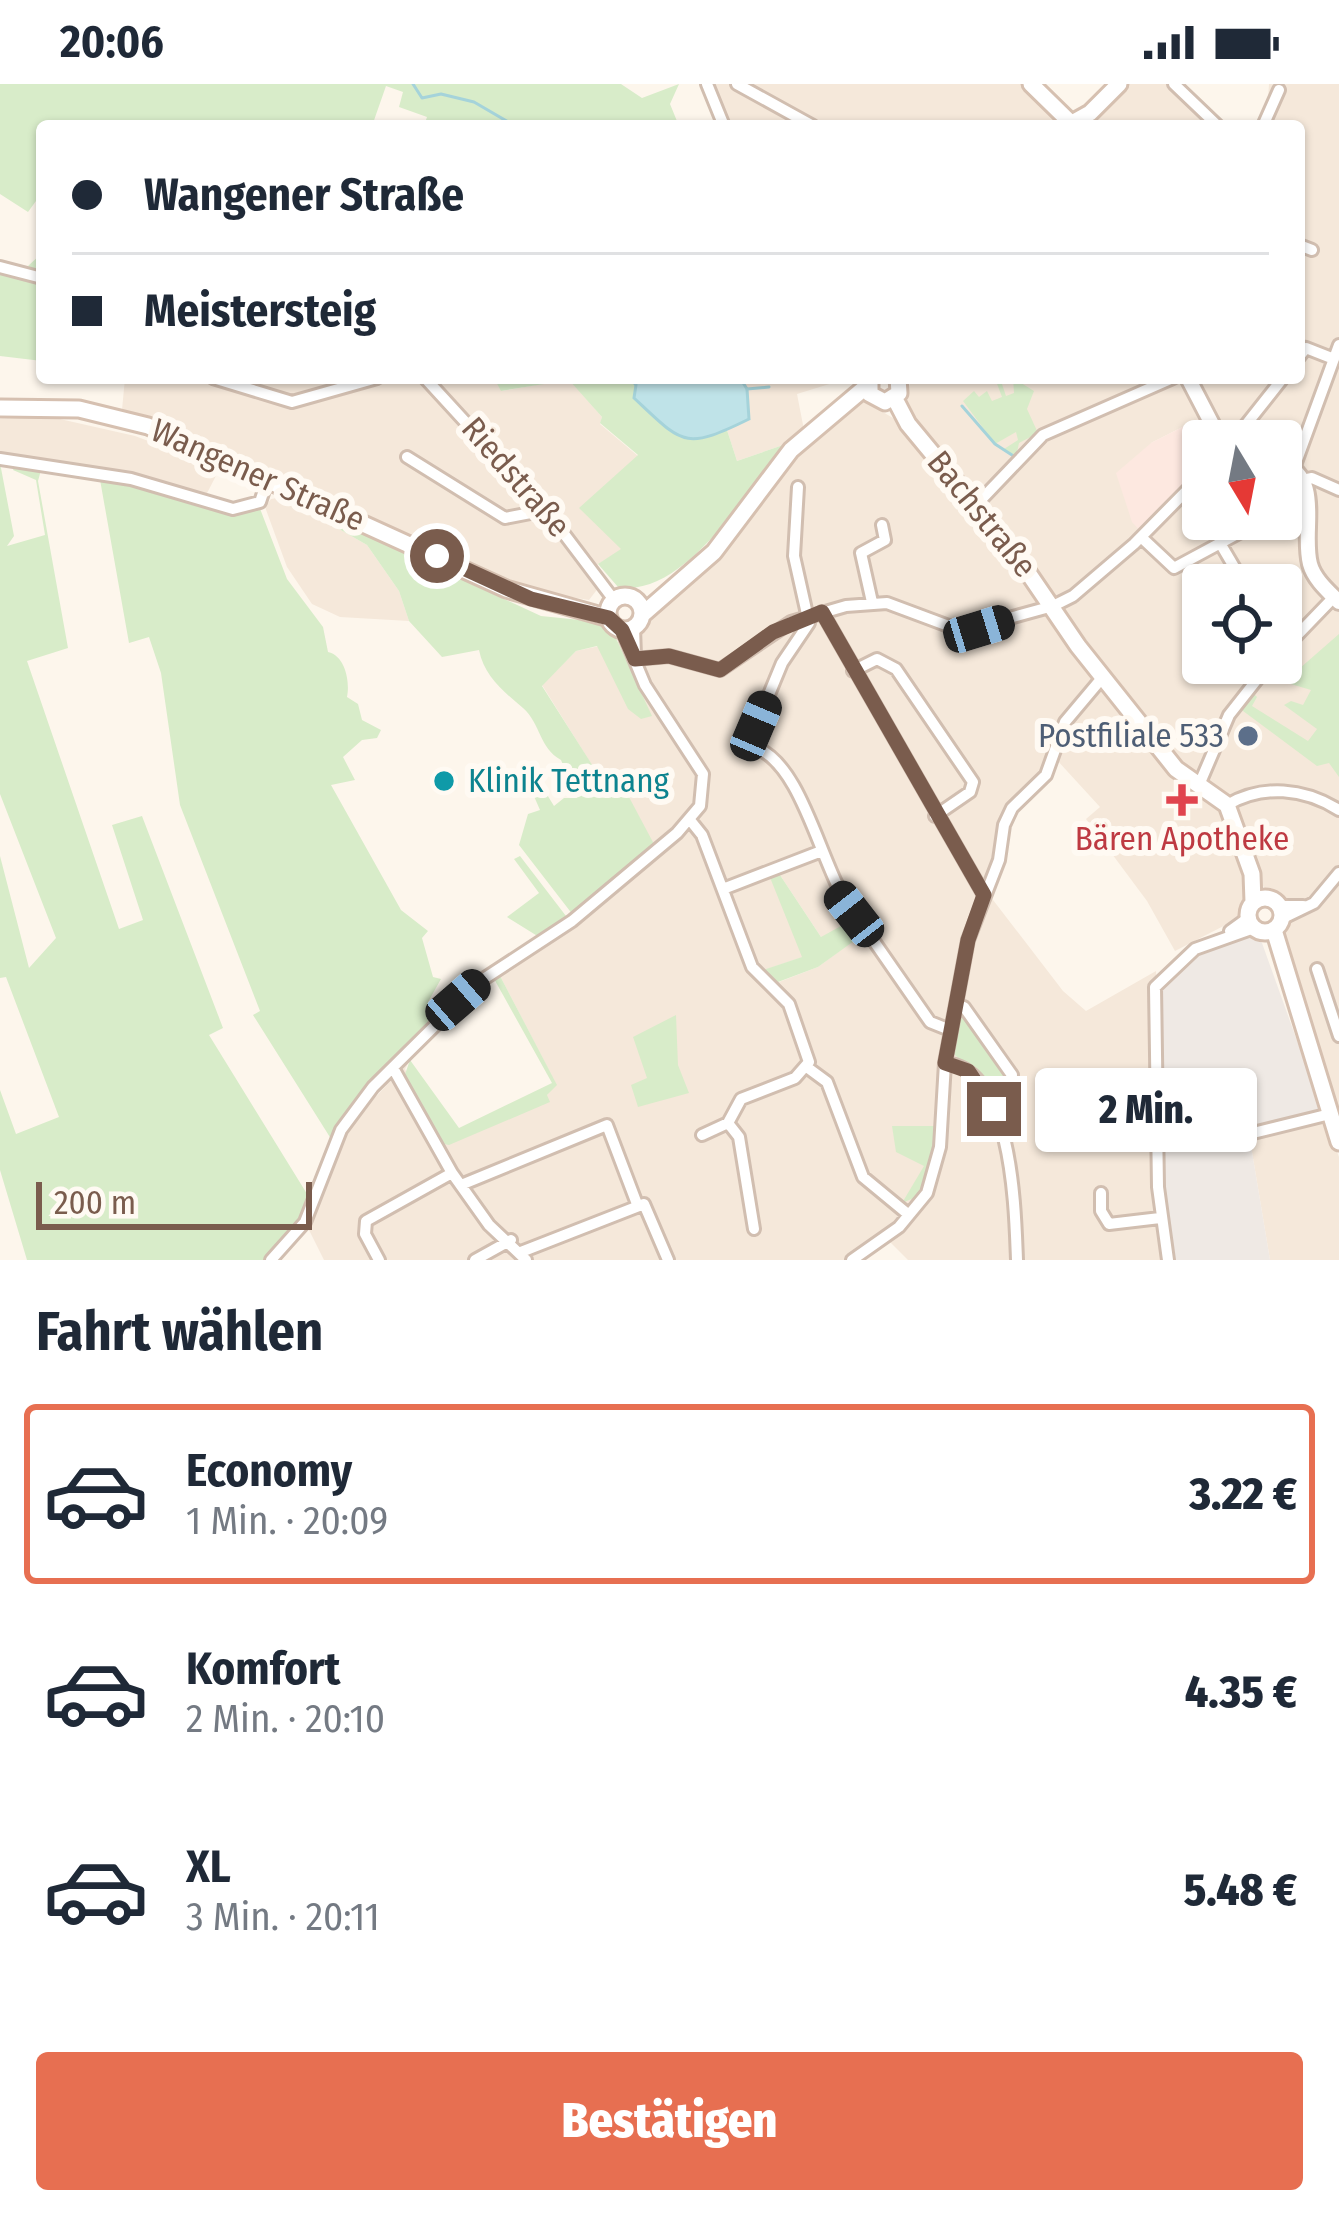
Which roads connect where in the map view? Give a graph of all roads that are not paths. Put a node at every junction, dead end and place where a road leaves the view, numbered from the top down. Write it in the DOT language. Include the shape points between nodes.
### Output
graph roads {
  1 [pos="708,84"];
  2 [pos="736,84"];
  3 [pos="1031,84"];
  4 [pos="1119,84"];
  5 [pos="1174,84"];
  6 [pos="1280,90"];
  7 [pos="722,120"];
  8 [pos="802,120"];
  9 [pos="1063,120"];
  10 [pos="1077,120"];
  11 [pos="1211,120"];
  12 [pos="1266,120"];
  13 [pos="0,267"];
  14 [pos="35,277"];
  15 [pos="1305,350"];
  16 [pos="1337,352"];
  17 [pos="235,384"];
  18 [pos="357,384"];
  19 [pos="430,384"];
  20 [pos="1159,384"];
  21 [pos="1192,384"];
  22 [pos="1278,384"];
  23 [pos="887,388"];
  24 [pos="0,407"];
  25 [pos="1216,420"];
  26 [pos="1248,420"];
  27 [pos="1302,444"];
  28 [pos="407,457"];
  29 [pos="0,459"];
  30 [pos="1302,474"];
  31 [pos="268,478"];
  32 [pos="798,487"];
  33 [pos="1302,490"];
  34 [pos="1339,490"];
  35 [pos="1182,495"];
  36 [pos="977,504"];
  37 [pos="1309,504"];
  38 [pos="1302,506"];
  39 [pos="546,510"];
  40 [pos="882,525"];
  41 [pos="1141,537"];
  42 [pos="1226,540"];
  43 [pos="1220,543"];
  44 [pos="1232,564"];
  45 [pos="602,582"];
  46 [pos="1336,599"];
  47 [pos="872,602"];
  48 [pos="579,606"];
  49 [pos="1053,606"];
  50 [pos="612,607"];
  51 [pos="815,614"];
  52 [pos="634,618"];
  53 [pos="1302,632"];
  54 [pos="635,659"];
  55 [pos="853,671"];
  56 [pos="1102,678"];
  57 [pos="1253,684"];
  58 [pos="756,726"];
  59 [pos="757,748"];
  60 [pos="1199,785"];
  61 [pos="1227,805"];
  62 [pos="1339,810"];
  63 [pos="935,816"];
  64 [pos="690,820"];
  65 [pos="819,852"];
  66 [pos="1339,873"];
  67 [pos="723,889"];
  68 [pos="984,895"];
  69 [pos="1266,917"];
  70 [pos="1317,969"];
  71 [pos="956,1005"];
  72 [pos="950,1030"];
  73 [pos="1339,1036"];
  74 [pos="945,1063"];
  75 [pos="393,1068"];
  76 [pos="808,1068"];
  77 [pos="1012,1075"];
  78 [pos="1330,1114"];
  79 [pos="728,1123"];
  80 [pos="1249,1134"];
  81 [pos="702,1135"];
  82 [pos="1339,1142"];
  83 [pos="452,1172"];
  84 [pos="461,1185"];
  85 [pos="1101,1193"];
  86 [pos="638,1204"];
  87 [pos="909,1215"];
  88 [pos="1160,1218"];
  89 [pos="754,1229"];
  90 [pos="511,1240"];
  91 [pos="524,1256"];
  92 [pos="271,1260"];
  93 [pos="379,1260"];
  94 [pos="476,1260"];
  95 [pos="668,1260"];
  96 [pos="852,1260"];
  97 [pos="1017,1260"];
  98 [pos="1168,1260"];
  1 -- 7 [label="street"];
  2 -- 8 [label="street"];
  3 -- 9 [label="main road"];
  4 -- 10 [label="main road"];
  5 -- 11 [label="street"];
  6 -- 12 [label="street"];
  13 -- 14 [label="street"];
  15 -- 16 [label="street"];
  16 -- 27 [label="street"];
  17 -- 18 [label="street" via="301,402"];
  19 -- 39 [label="street, Riedstraße"];
  20 -- 36 [label="street" via="1043,435"];
  21 -- 25 [label="street"];
  22 -- 26 [label="street"];
  23 -- 36 [label="main road, Bachstraße"];
  23 -- 52 [label="main road" via="846,404 791,450 714,551"];
  24 -- 31 [label="main road, Wangener Straße" via="112,415"];
  28 -- 39 [label="street" via="505,518"];
  29 -- 31 [label="street" via="131,479 233,509 260,502"];
  30 -- 34 [label="street"];
  31 -- 48 [label="main road, Wangener Straße" via="506,589"];
  32 -- 51 [label="street" via="794,556"];
  33 -- 37 [label="street"];
  35 -- 41 [label="street"];
  36 -- 49 [label="main road, Bachstraße"];
  37 -- 38 [label="street"];
  37 -- 46 [label="street" via="1310,565"];
  39 -- 45 [label="street, Riedstraße"];
  40 -- 47 [label="street" via="885,540 861,553"];
  41 -- 43 [label="street" via="1169,568"];
  41 -- 49 [label="street"];
  42 -- 43 [label="street"];
  43 -- 44 [label="street"];
  45 -- 48 [label="street" via="598,598"];
  45 -- 50 [label="street, Riedstraße"];
  46 -- 53 [label="street"];
  47 -- 49 [label="street" via="962,631"];
  47 -- 51 [label="street"];
  48 -- 50 [label="main road, Wangener Straße"];
  49 -- 56 [label="main road, Bachstraße"];
  50 -- 52 [label="main road, Wangener Straße"];
  50 -- 52 [label="main road"];
  51 -- 54 [label="street" via="720,670 669,656"];
  51 -- 55 [label="street"];
  51 -- 58 [label="street"];
  52 -- 54 [label="street"];
  54 -- 64 [label="street" via="703,774 704,796"];
  55 -- 63 [label="street"];
  55 -- 63 [label="street" via="877,659 896,669 973,782"];
  56 -- 60 [label="main road, Bachstraße" via="1176,769"];
  56 -- 68 [label="street" via="1065,722 1046,775 1007,817"];
  57 -- 60 [label="street" via="1229,715"];
  59 -- 65 [label="street" via="786,773"];
  60 -- 61 [label="main road, Bachstraße"];
  61 -- 62 [label="street" via="1282,790"];
  61 -- 69 [label="main road"];
  63 -- 68 [label="street"];
  64 -- 67 [label="street"];
  64 -- 75 [label="street" via="572,921 478,982"];
  65 -- 67 [label="street"];
  65 -- 72 [label="street" via="834,888 930,1022"];
  66 -- 69 [label="street" via="1306,906"];
  67 -- 76 [label="street" via="754,970 789,1004"];
  68 -- 71 [label="street"];
  69 -- 78 [label="main road"];
  69 -- 88 [label="street" via="1182,957 1155,987"];
  70 -- 73 [label="street"];
  71 -- 72 [label="street"];
  71 -- 77 [label="street"];
  72 -- 74 [label="street"];
  74 -- 87 [label="street" via="935,1172"];
  74 -- 97 [label="street" via="978,1083 1000,1123"];
  75 -- 83 [label="street"];
  75 -- 92 [label="street" via="341,1130 305,1222"];
  76 -- 79 [label="street" via="741,1099"];
  76 -- 87 [label="street" via="827,1082 863,1178"];
  78 -- 80 [label="street"];
  78 -- 82 [label="main road"];
  79 -- 81 [label="street"];
  79 -- 89 [label="street" via="739,1137"];
  83 -- 84 [label="street"];
  83 -- 93 [label="street" via="366,1220 364,1234"];
  84 -- 86 [label="street" via="608,1125"];
  84 -- 90 [label="street" via="489,1225"];
  85 -- 88 [label="street" via="1109,1224"];
  86 -- 91 [label="street"];
  86 -- 95 [label="street" via="647,1207"];
  87 -- 96 [label="street"];
  88 -- 98 [label="street"];
  90 -- 91 [label="street"];
  90 -- 94 [label="street"];
}
